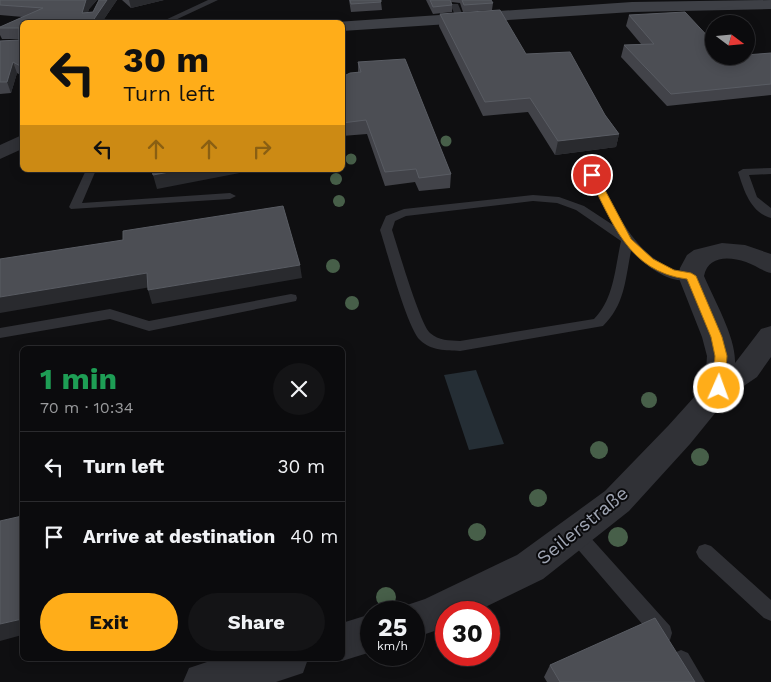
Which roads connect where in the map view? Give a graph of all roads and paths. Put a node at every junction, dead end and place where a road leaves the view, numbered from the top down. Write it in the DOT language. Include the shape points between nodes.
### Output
graph roads {
  1 [pos="214,0"];
  2 [pos="771,4"];
  3 [pos="169,20"];
  4 [pos="345,26"];
  5 [pos="20,142"];
  6 [pos="0,153"];
  7 [pos="584,159"];
  8 [pos="771,171"];
  9 [pos="90,172"];
  10 [pos="230,196"];
  11 [pos="771,214"];
  12 [pos="627,240"];
  13 [pos="771,265"];
  14 [pos="691,276"];
  15 [pos="291,298"];
  16 [pos="0,333"];
  17 [pos="771,336"];
  18 [pos="719,388"];
  19 [pos="575,533"];
  20 [pos="705,552"];
  21 [pos="771,612"];
  22 [pos="425,617"];
  23 [pos="360,636"];
  24 [pos="345,641"];
  25 [pos="282,661"];
  26 [pos="203,682"];
  27 [pos="696,682"];
  1 -- 3 [label="lane"];
  2 -- 4 [label="street" via="458,12"];
  5 -- 6 [label="street"];
  7 -- 12 [label="lane"];
  8 -- 11 [label="lane" via="743,172 752,198"];
  9 -- 10 [label="lane" via="75,207"];
  12 -- 12 [label="lane" via="580,208 559,200 533,198 404,213 390,219 386,230 424,336 439,345 460,346 598,323 609,312 615,299"];
  12 -- 14 [label="lane" via="649,261 671,274"];
  13 -- 14 [label="street" via="748,254 732,251 708,253 696,262"];
  14 -- 18 [label="street" via="721,356"];
  15 -- 16 [label="lane" via="149,326 110,314"];
  17 -- 18 [label="street, Seilerstraße" via="747,369"];
  18 -- 19 [label="street, Seilerstraße" via="617,501"];
  19 -- 22 [label="street, Seilerstraße" via="530,567"];
  19 -- 27 [label="lane" via="658,625"];
  20 -- 21 [label="lane"];
  23 -- 24 [label="street"];
  25 -- 26 [label="street"];
}
